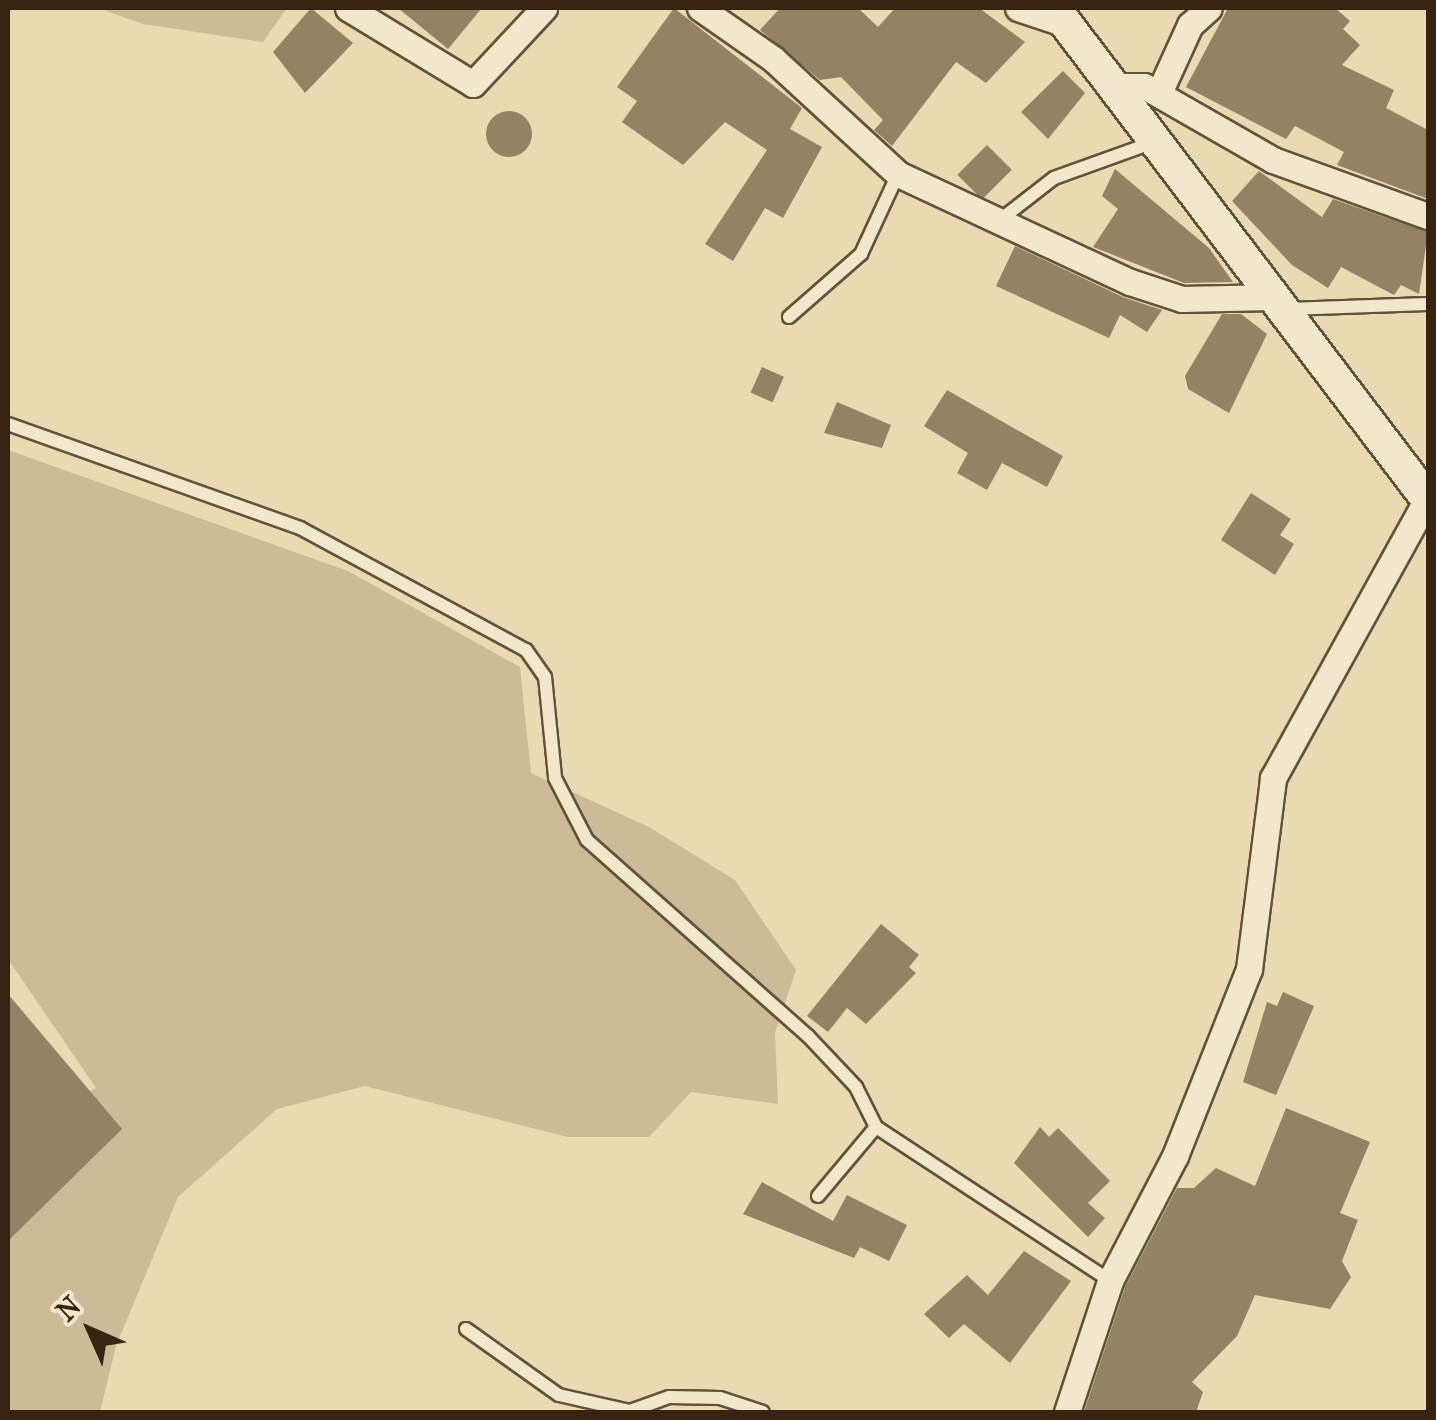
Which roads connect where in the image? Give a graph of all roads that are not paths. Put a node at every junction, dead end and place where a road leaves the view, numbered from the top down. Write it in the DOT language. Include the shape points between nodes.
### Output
graph roads {
  1 [pos="348,8"];
  2 [pos="544,8"];
  3 [pos="700,8"];
  4 [pos="1018,8"];
  5 [pos="1209,8"];
  6 [pos="1060,16"];
  7 [pos="1114,86"];
  8 [pos="1159,92"];
  9 [pos="1156,142"];
  10 [pos="898,174"];
  11 [pos="1428,216"];
  12 [pos="998,222"];
  13 [pos="1278,303"];
  14 [pos="1428,304"];
  15 [pos="789,317"];
  16 [pos="8,424"];
  17 [pos="1428,499"];
  18 [pos="876,1127"];
  19 [pos="818,1196"];
  20 [pos="1110,1281"];
  21 [pos="466,1330"];
  22 [pos="763,1412"];
  23 [pos="1067,1412"];
  1 -- 2 [label="street" via="473,84"];
  3 -- 10 [label="street" via="773,59"];
  4 -- 6 [label="street"];
  5 -- 8 [label="street" via="1190,25"];
  6 -- 7 [label="street"];
  7 -- 8 [label="street"];
  7 -- 9 [label="street"];
  8 -- 11 [label="street" via="1272,160"];
  9 -- 12 [label="lane" via="1054,178"];
  9 -- 13 [label="street"];
  10 -- 12 [label="street"];
  10 -- 15 [label="lane" via="862,254"];
  12 -- 13 [label="street" via="1182,299"];
  13 -- 14 [label="lane"];
  13 -- 17 [label="street"];
  16 -- 18 [label="lane" via="300,528 526,650 545,677 567,816 650,903 808,1036 856,1087"];
  17 -- 20 [label="street" via="1274,778 1249,968 1175,1156"];
  18 -- 19 [label="lane"];
  18 -- 20 [label="lane"];
  20 -- 23 [label="street"];
  21 -- 22 [label="lane" via="559,1395 630,1411 669,1397 720,1398"];
}
